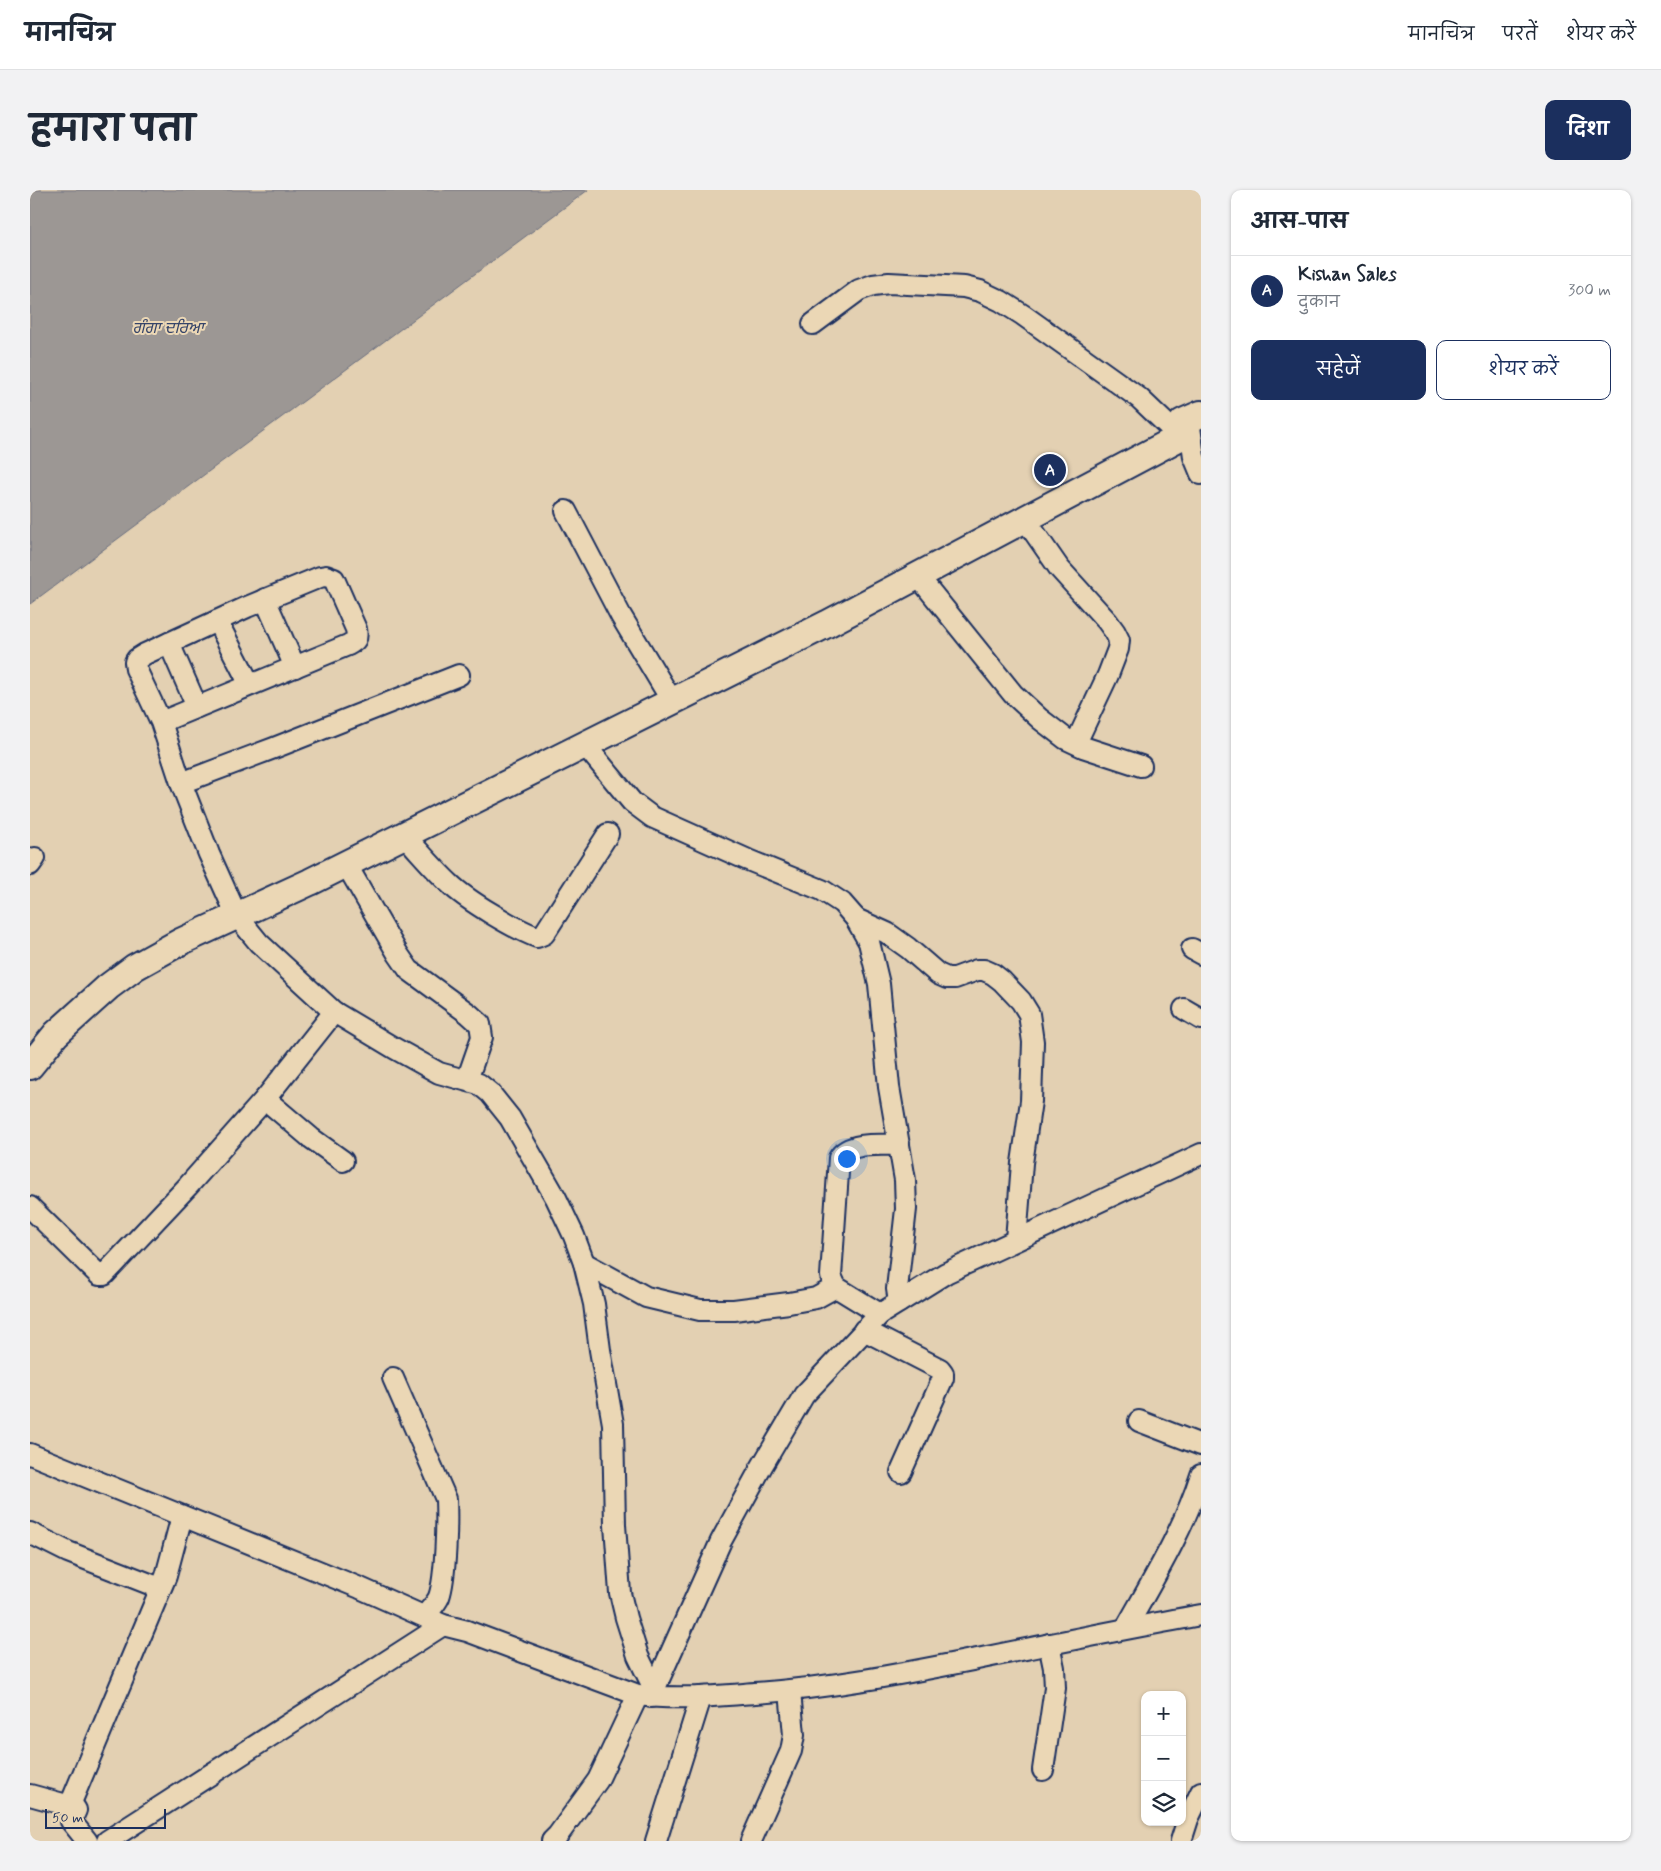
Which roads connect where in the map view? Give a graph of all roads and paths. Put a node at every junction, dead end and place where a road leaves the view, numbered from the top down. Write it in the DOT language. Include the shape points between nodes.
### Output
graph roads {
  1 [pos="813,324"];
  2 [pos="1191,427"];
  3 [pos="1201,474"];
  4 [pos="566,512"];
  5 [pos="1025,520"];
  6 [pos="918,576"];
  7 [pos="265,600"];
  8 [pos="217,621"];
  9 [pos="169,642"];
  10 [pos="294,667"];
  11 [pos="459,675"];
  12 [pos="250,685"];
  13 [pos="672,701"];
  14 [pos="197,707"];
  15 [pos="161,722"];
  16 [pos="1076,743"];
  17 [pos="585,744"];
  18 [pos="1141,766"];
  19 [pos="180,783"];
  20 [pos="608,834"];
  21 [pos="404,835"];
  22 [pos="346,864"];
  23 [pos="236,916"];
  24 [pos="856,919"];
  25 [pos="334,1012"];
  26 [pos="30,1066"];
  27 [pos="467,1080"];
  28 [pos="265,1099"];
  29 [pos="899,1145"];
  30 [pos="1201,1154"];
  31 [pos="343,1161"];
  32 [pos="30,1207"];
  33 [pos="1016,1240"];
  34 [pos="584,1262"];
  35 [pos="836,1287"];
  36 [pos="899,1302"];
  37 [pos="880,1314"];
  38 [pos="864,1330"];
  39 [pos="393,1378"];
  40 [pos="1139,1421"];
  41 [pos="1201,1445"];
  42 [pos="30,1454"];
  43 [pos="901,1472"];
  44 [pos="1201,1475"];
  45 [pos="182,1516"];
  46 [pos="30,1533"];
  47 [pos="160,1588"];
  48 [pos="1201,1615"];
  49 [pos="425,1616"];
  50 [pos="443,1625"];
  51 [pos="1126,1628"];
  52 [pos="1049,1644"];
  53 [pos="790,1691"];
  54 [pos="648,1694"];
  55 [pos="701,1697"];
  56 [pos="1043,1770"];
  57 [pos="1201,1792"];
  58 [pos="30,1795"];
  59 [pos="70,1805"];
  60 [pos="86,1841"];
  61 [pos="107,1841"];
  62 [pos="552,1841"];
  63 [pos="656,1841"];
  64 [pos="751,1841"];
  65 [pos="1181,1841"];
  1 -- 2 [label="street" via="859,290 873,285 888,283 980,291 1023,315 1139,398"];
  2 -- 3 [label="street" via="1194,457"];
  2 -- 5 [label="main road"];
  4 -- 13 [label="street" via="621,616"];
  5 -- 6 [label="main road"];
  5 -- 16 [label="street" via="1060,568 1116,632 1119,640 1108,675"];
  6 -- 13 [label="main road"];
  6 -- 16 [label="street" via="1013,694 1040,719"];
  7 -- 8 [label="street"];
  7 -- 10 [label="street"];
  7 -- 10 [label="street" via="320,577 330,576 356,629 358,636 348,646"];
  8 -- 9 [label="street"];
  8 -- 12 [label="street"];
  9 -- 14 [label="street"];
  9 -- 15 [label="street" via="135,662"];
  10 -- 12 [label="street"];
  11 -- 19 [label="street"];
  12 -- 14 [label="street"];
  13 -- 17 [label="main road"];
  14 -- 15 [label="street"];
  15 -- 19 [label="street"];
  16 -- 18 [label="street"];
  17 -- 21 [label="main road"];
  17 -- 24 [label="street" via="632,802 652,817 822,890 842,903"];
  19 -- 23 [label="street"];
  20 -- 21 [label="street" via="544,934 537,937 450,884"];
  21 -- 22 [label="main road"];
  22 -- 23 [label="main road"];
  22 -- 27 [label="street" via="409,970 480,1024 482,1037"];
  23 -- 25 [label="street" via="259,943"];
  23 -- 26 [label="main road" via="180,942 128,972 56,1034"];
  24 -- 29 [label="street" via="868,942 879,984 889,1087"];
  24 -- 33 [label="street" via="887,933 947,978 977,970 993,974 1022,1001 1029,1014 1033,1042 1031,1101"];
  25 -- 27 [label="street" via="439,1073"];
  25 -- 28 [label="street"];
  27 -- 34 [label="street" via="490,1093 510,1118 556,1198"];
  28 -- 31 [label="street"];
  28 -- 32 [label="street" via="104,1275 99,1275"];
  29 -- 35 [label="street" via="858,1146 842,1153 839,1158 831,1264 831,1276"];
  29 -- 36 [label="street" via="906,1209 898,1270"];
  30 -- 33 [label="street"];
  33 -- 36 [label="street" via="946,1273"];
  34 -- 35 [label="street" via="646,1296 700,1310 734,1310 789,1303 816,1298"];
  34 -- 54 [label="street" via="598,1325 613,1424 620,1593"];
  35 -- 37 [label="street"];
  36 -- 37 [label="street"];
  37 -- 38 [label="street"];
  38 -- 43 [label="street" via="940,1368 943,1373"];
  38 -- 54 [label="street" via="804,1395 721,1541"];
  39 -- 49 [label="street" via="446,1499 443,1578 439,1598"];
  40 -- 41 [label="street"];
  42 -- 45 [label="street"];
  44 -- 51 [label="street" via="1178,1533"];
  45 -- 47 [label="street"];
  45 -- 49 [label="street"];
  46 -- 47 [label="street" via="68,1552"];
  47 -- 59 [label="street"];
  48 -- 51 [label="street"];
  49 -- 50 [label="street"];
  50 -- 54 [label="street"];
  50 -- 61 [label="street"];
  51 -- 52 [label="street"];
  52 -- 53 [label="street" via="872,1680"];
  52 -- 56 [label="street" via="1055,1688"];
  53 -- 55 [label="street"];
  53 -- 64 [label="street" via="794,1735 791,1751"];
  54 -- 55 [label="street"];
  54 -- 62 [label="street" via="598,1780"];
  55 -- 63 [label="street"];
  57 -- 65 [label="street"];
  58 -- 59 [label="street"];
  59 -- 60 [label="street" via="76,1810 71,1818 72,1824"];
}
